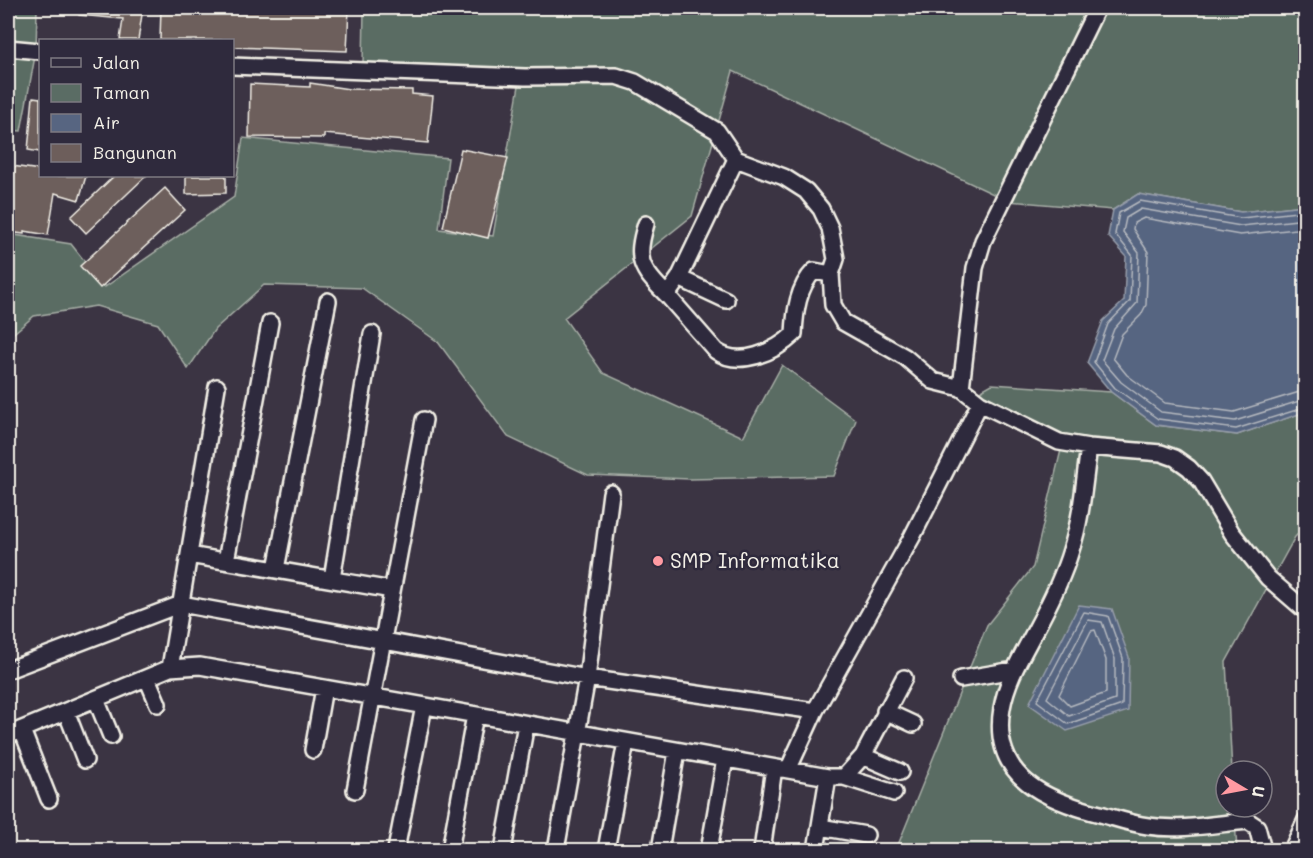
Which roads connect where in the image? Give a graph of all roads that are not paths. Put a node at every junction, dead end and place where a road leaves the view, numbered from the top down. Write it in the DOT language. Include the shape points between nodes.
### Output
graph roads {
  1 [pos="1097,8"];
  2 [pos="8,48"];
  3 [pos="39,51"];
  4 [pos="234,66"];
  5 [pos="736,159"];
  6 [pos="646,224"];
  7 [pos="831,274"];
  8 [pos="679,278"];
  9 [pos="667,295"];
  10 [pos="726,300"];
  11 [pos="328,301"];
  12 [pos="270,323"];
  13 [pos="372,334"];
  14 [pos="217,387"];
  15 [pos="961,388"];
  16 [pos="980,403"];
  17 [pos="424,420"];
  18 [pos="1089,447"];
  19 [pos="611,493"];
  20 [pos="189,555"];
  21 [pos="226,561"];
  22 [pos="276,569"];
  23 [pos="332,579"];
  24 [pos="392,590"];
  25 [pos="181,604"];
  26 [pos="1305,611"];
  27 [pos="382,640"];
  28 [pos="170,668"];
  29 [pos="8,669"];
  30 [pos="1014,670"];
  31 [pos="147,678"];
  32 [pos="587,678"];
  33 [pos="904,678"];
  34 [pos="961,679"];
  35 [pos="324,688"];
  36 [pos="372,697"];
  37 [pos="96,699"];
  38 [pos="158,704"];
  39 [pos="424,706"];
  40 [pos="66,711"];
  41 [pos="815,711"];
  42 [pos="885,711"];
  43 [pos="476,715"];
  44 [pos="525,724"];
  45 [pos="913,724"];
  46 [pos="15,733"];
  47 [pos="575,733"];
  48 [pos="111,736"];
  49 [pos="626,742"];
  50 [pos="313,750"];
  51 [pos="677,751"];
  52 [pos="863,756"];
  53 [pos="725,759"];
  54 [pos="85,760"];
  55 [pos="781,769"];
  56 [pos="900,772"];
  57 [pos="828,777"];
  58 [pos="844,777"];
  59 [pos="355,790"];
  60 [pos="894,793"];
  61 [pos="49,799"];
  62 [pos="1305,820"];
  63 [pos="820,827"];
  64 [pos="866,835"];
  65 [pos="396,850"];
  66 [pos="450,850"];
  67 [pos="503,850"];
  68 [pos="556,850"];
  69 [pos="606,850"];
  70 [pos="660,850"];
  71 [pos="709,850"];
  72 [pos="762,850"];
  73 [pos="816,850"];
  74 [pos="1263,850"];
  75 [pos="1292,850"];
  1 -- 15 [label="street" via="983,241 975,268"];
  2 -- 3 [label="street"];
  4 -- 5 [label="street" via="525,77 616,76 661,96 717,131"];
  5 -- 7 [label="street" via="806,190 830,228 836,259"];
  5 -- 8 [label="street"];
  6 -- 9 [label="street" via="640,255 645,271"];
  7 -- 9 [label="street" via="814,271 807,278 795,310 794,334 787,341 746,358 724,357 716,351"];
  7 -- 15 [label="street" via="833,304 843,322 905,357 933,381"];
  8 -- 9 [label="street"];
  8 -- 10 [label="street"];
  11 -- 22 [label="street"];
  12 -- 21 [label="street"];
  13 -- 23 [label="street"];
  14 -- 20 [label="street"];
  15 -- 16 [label="street"];
  16 -- 18 [label="street" via="1059,442"];
  16 -- 41 [label="street" via="912,537"];
  17 -- 24 [label="street"];
  18 -- 26 [label="street" via="1161,453 1189,468 1232,533 1269,578"];
  18 -- 30 [label="street" via="1071,551 1038,627"];
  19 -- 32 [label="street"];
  20 -- 21 [label="street"];
  20 -- 25 [label="street"];
  21 -- 22 [label="street"];
  22 -- 23 [label="street"];
  23 -- 24 [label="street"];
  24 -- 27 [label="street"];
  25 -- 27 [label="street"];
  25 -- 28 [label="street"];
  25 -- 29 [label="street"];
  27 -- 32 [label="street"];
  27 -- 36 [label="street"];
  28 -- 31 [label="street"];
  28 -- 35 [label="street" via="200,666"];
  30 -- 34 [label="street"];
  30 -- 74 [label="street" via="1002,707 1000,739 1006,759 1016,772 1044,795 1069,806 1148,826 1248,821 1257,827"];
  31 -- 37 [label="street"];
  31 -- 38 [label="street"];
  32 -- 41 [label="street"];
  32 -- 47 [label="street"];
  33 -- 42 [label="street"];
  35 -- 36 [label="street"];
  35 -- 50 [label="street"];
  36 -- 39 [label="street"];
  36 -- 59 [label="street"];
  37 -- 40 [label="street"];
  37 -- 48 [label="street"];
  39 -- 43 [label="street"];
  39 -- 65 [label="street"];
  40 -- 46 [label="street"];
  40 -- 54 [label="street"];
  41 -- 55 [label="street"];
  42 -- 45 [label="street"];
  42 -- 52 [label="street"];
  43 -- 44 [label="street"];
  43 -- 66 [label="street"];
  44 -- 47 [label="street"];
  44 -- 67 [label="street"];
  46 -- 61 [label="street"];
  47 -- 49 [label="street"];
  47 -- 68 [label="street"];
  49 -- 51 [label="street"];
  49 -- 69 [label="street"];
  51 -- 53 [label="street"];
  51 -- 70 [label="street"];
  52 -- 56 [label="street"];
  52 -- 58 [label="street"];
  53 -- 55 [label="street"];
  53 -- 71 [label="street"];
  55 -- 57 [label="street"];
  55 -- 72 [label="street"];
  57 -- 58 [label="street"];
  57 -- 63 [label="street"];
  58 -- 60 [label="street"];
  62 -- 75 [label="street"];
  63 -- 64 [label="street"];
  63 -- 73 [label="street"];
}
